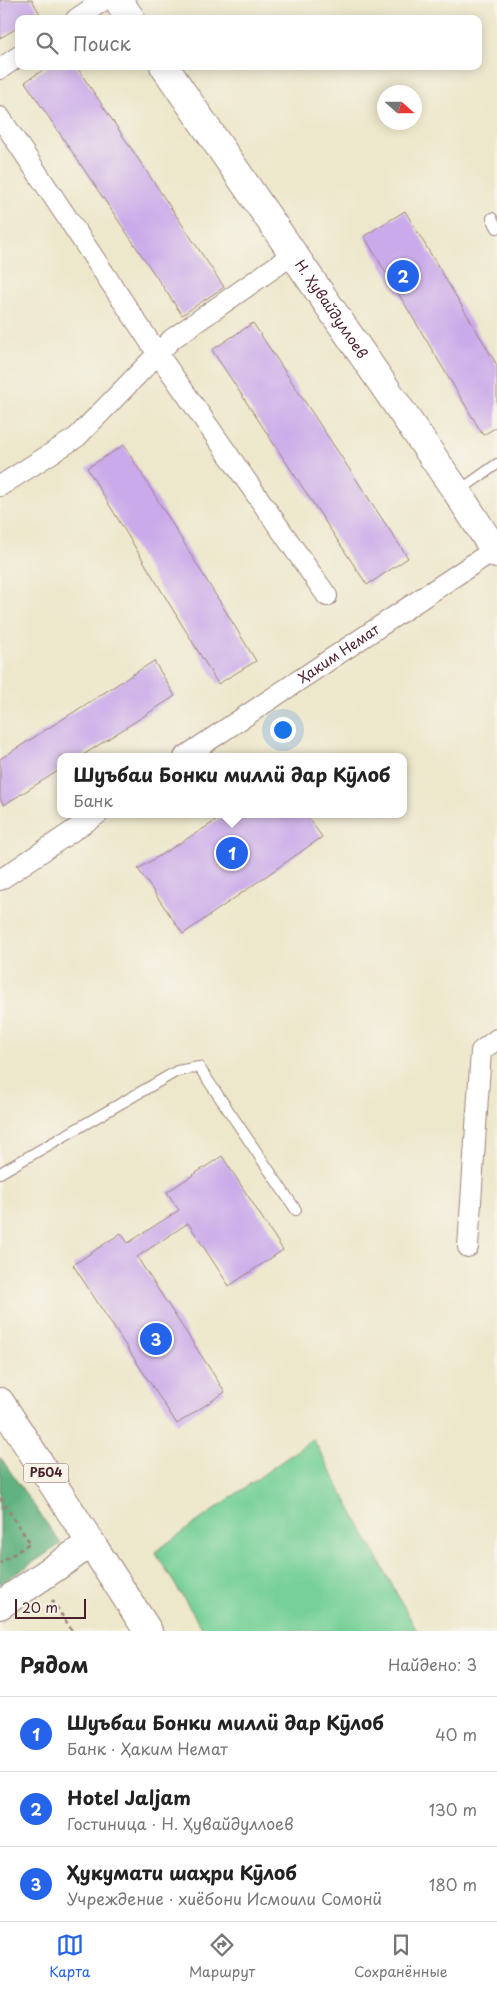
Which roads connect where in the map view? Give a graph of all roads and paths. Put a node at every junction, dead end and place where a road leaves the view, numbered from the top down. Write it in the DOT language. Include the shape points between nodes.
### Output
graph roads {
  1 [pos="104,0"];
  2 [pos="118,0"];
  3 [pos="82,15"];
  4 [pos="128,15"];
  5 [pos="15,59"];
  6 [pos="0,69"];
  7 [pos="167,70"];
  8 [pos="0,117"];
  9 [pos="492,218"];
  10 [pos="497,228"];
  11 [pos="292,254"];
  12 [pos="158,354"];
  13 [pos="497,464"];
  14 [pos="0,486"];
  15 [pos="457,492"];
  16 [pos="496,552"];
  17 [pos="327,596"];
  18 [pos="190,753"];
  19 [pos="92,818"];
  20 [pos="0,880"];
  21 [pos="497,1039"];
  22 [pos="0,1173"];
  23 [pos="296,1210"];
  24 [pos="468,1247"];
  25 [pos="0,1402"];
  26 [pos="0,1498"];
  27 [pos="91,1543"];
  28 [pos="0,1563"];
  29 [pos="38,1579"];
  30 [pos="0,1605"];
  31 [pos="72,1631"];
  32 [pos="148,1631"];
  1 -- 3 [label="street"];
  2 -- 4 [label="street"];
  5 -- 6 [label="street"];
  7 -- 11 [label="street, Н. Ҳувайдуллоев"];
  8 -- 12 [label="street"];
  9 -- 10 [label="lane"];
  11 -- 12 [label="street" via="172,339"];
  11 -- 15 [label="street, Н. Ҳувайдуллоев"];
  12 -- 14 [label="street" via="77,437"];
  12 -- 17 [label="street"];
  13 -- 15 [label="lane"];
  15 -- 16 [label="street, Н. Ҳувайдуллоев"];
  16 -- 18 [label="street, Ҳаким Немат"];
  19 -- 20 [label="street"];
  21 -- 24 [label="street" via="481,1051"];
  22 -- 23 [label="lane" via="177,1071 199,1067"];
  25 -- 27 [label="street, РБ04"];
  26 -- 28 [label="path" via="30,1543"];
  27 -- 29 [label="street"];
  27 -- 32 [label="street"];
  29 -- 30 [label="street"];
  29 -- 31 [label="path"];
}
